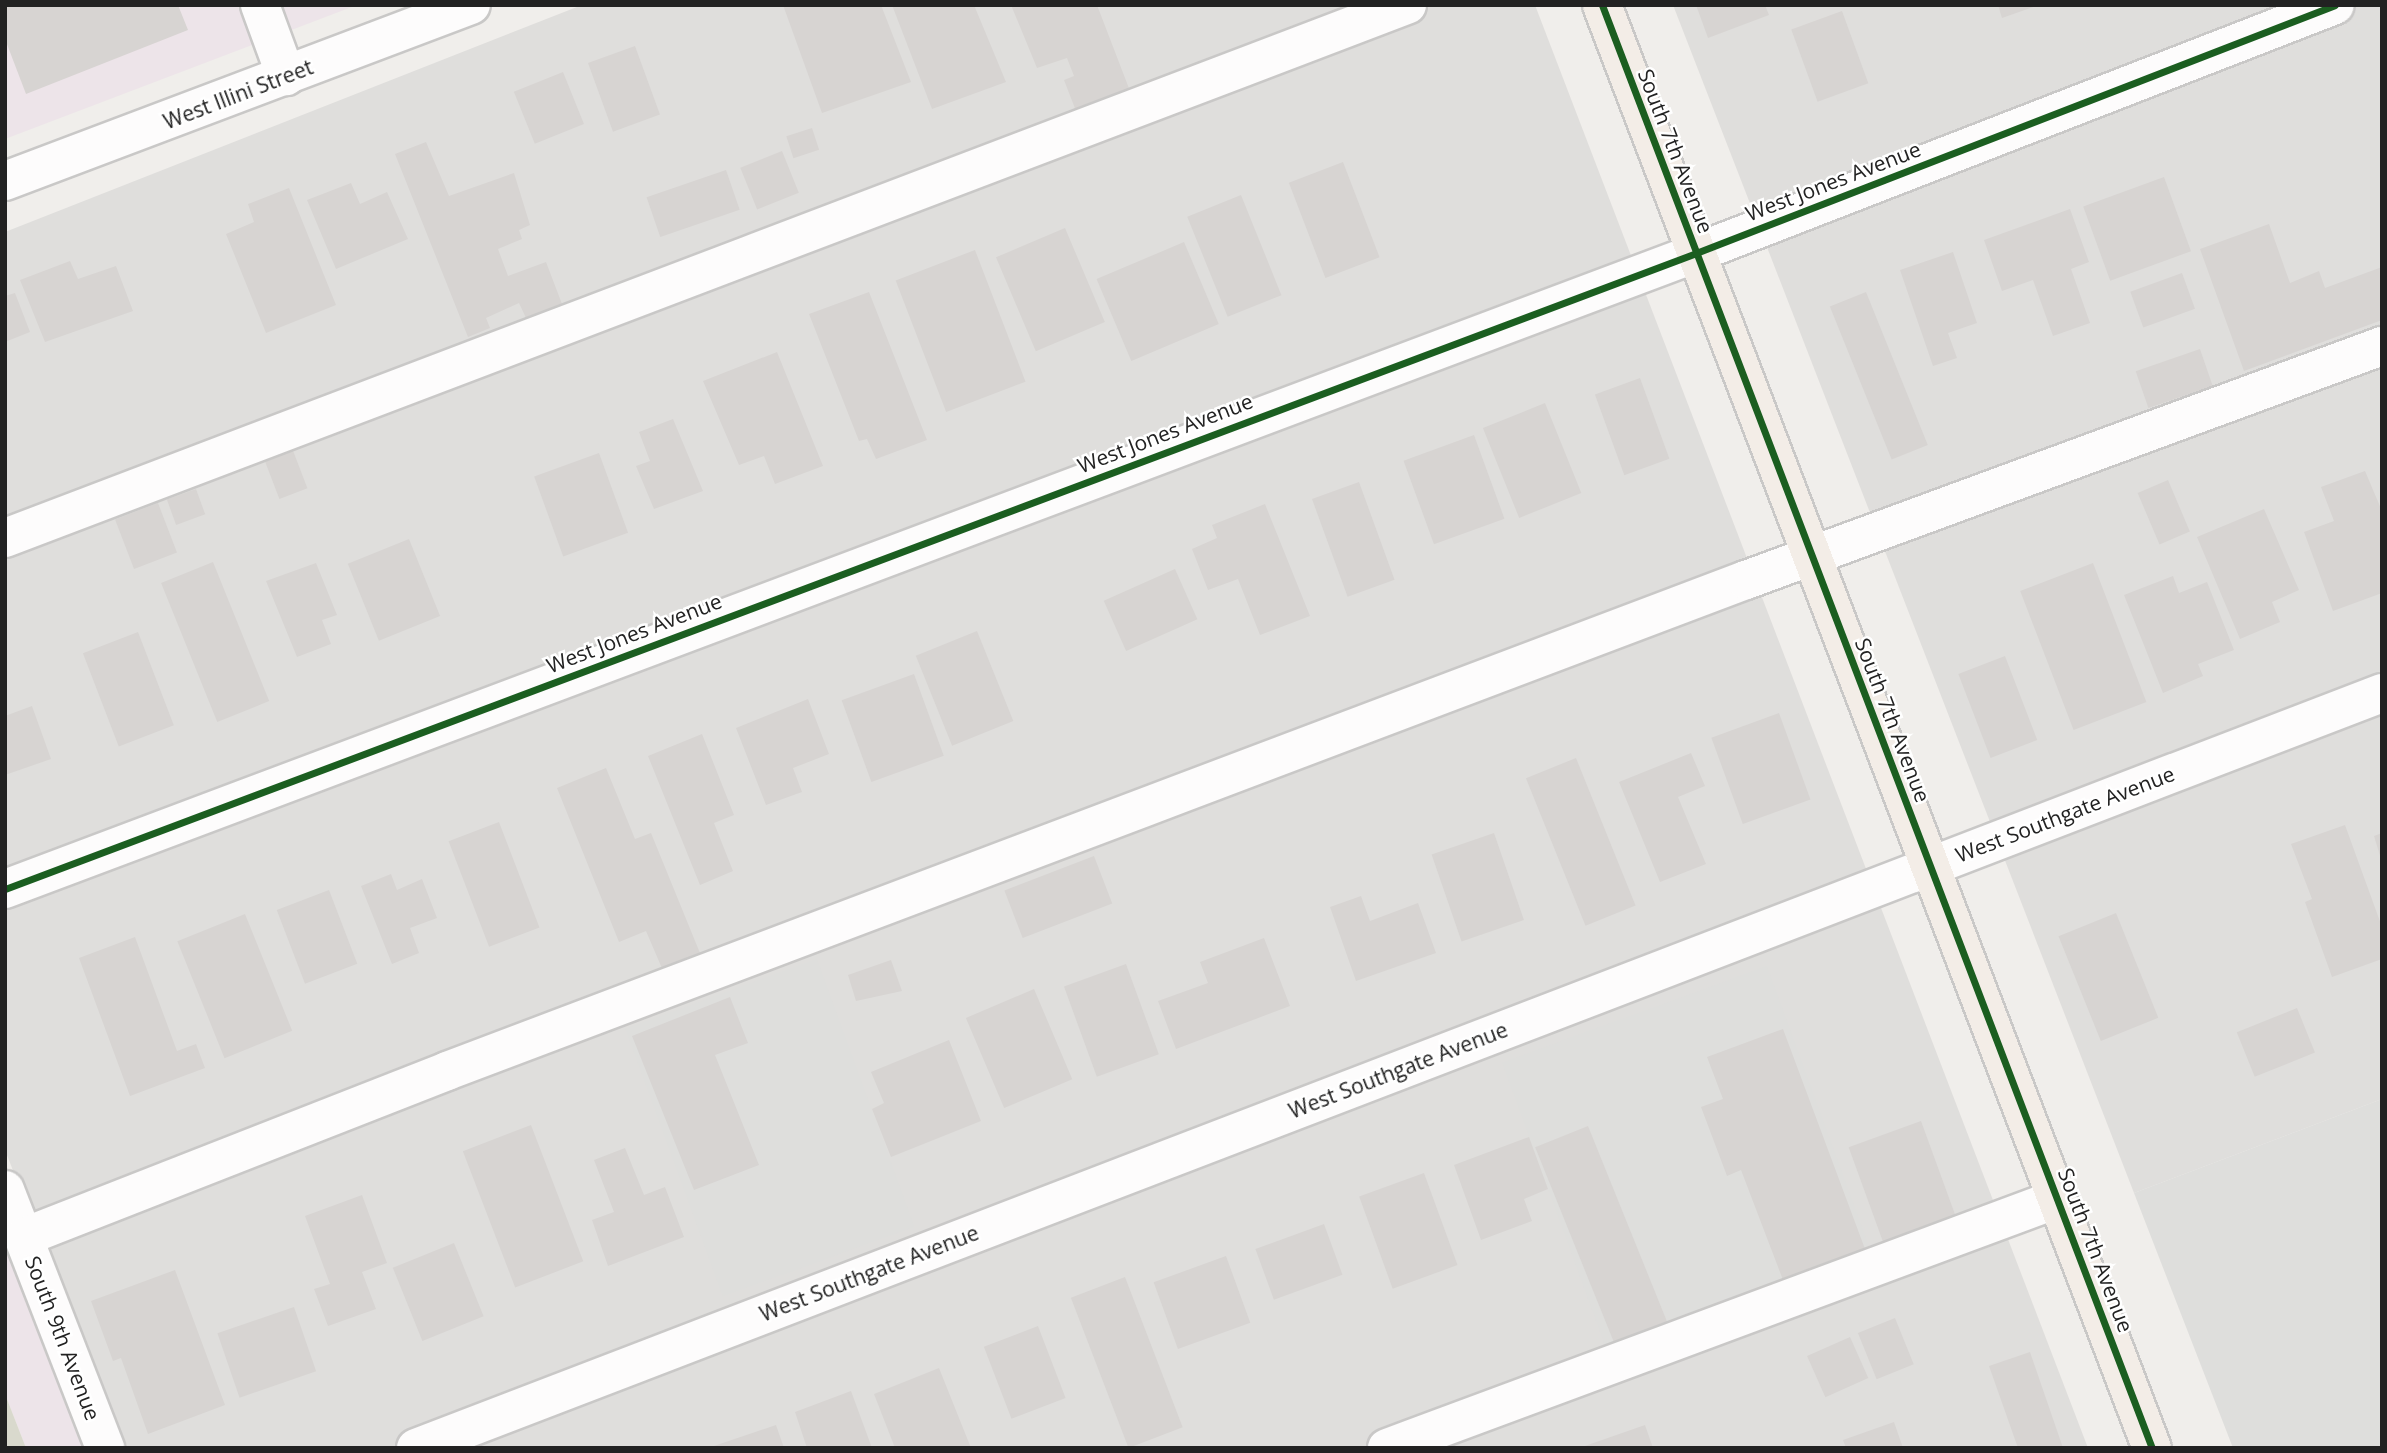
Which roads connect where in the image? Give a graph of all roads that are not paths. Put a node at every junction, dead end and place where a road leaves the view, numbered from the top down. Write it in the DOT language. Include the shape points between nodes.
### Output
graph roads {
  1 [pos="260,5"];
  2 [pos="471,5"];
  3 [pos="1406,5"];
  4 [pos="1602,5"];
  5 [pos="2335,5"];
  6 [pos="286,76"];
  7 [pos="5,181"];
  8 [pos="1696,253"];
  9 [pos="2382,346"];
  10 [pos="5,538"];
  11 [pos="1812,556"];
  12 [pos="2382,693"];
  13 [pos="1930,866"];
  14 [pos="5,889"];
  15 [pos="5,1190"];
  16 [pos="2057,1199"];
  17 [pos="24,1237"];
  18 [pos="105,1448"];
  19 [pos="416,1448"];
  20 [pos="1387,1448"];
  21 [pos="2152,1448"];
  1 -- 6 [label="street"];
  2 -- 6 [label="street, West Illini Street"];
  3 -- 10 [label="street"];
  4 -- 8 [label="main road, South 7th Avenue"];
  5 -- 8 [label="street, West Jones Avenue"];
  6 -- 7 [label="street, West Illini Street"];
  8 -- 11 [label="main road, South 7th Avenue"];
  8 -- 14 [label="street, West Jones Avenue"];
  9 -- 11 [label="street"];
  11 -- 13 [label="main road, South 7th Avenue"];
  11 -- 17 [label="street" via="447,1071"];
  12 -- 13 [label="street, West Southgate Avenue"];
  13 -- 16 [label="main road, South 7th Avenue"];
  13 -- 19 [label="street, West Southgate Avenue"];
  15 -- 17 [label="street, South 9th Avenue"];
  16 -- 20 [label="street"];
  16 -- 21 [label="main road, South 7th Avenue"];
  17 -- 18 [label="street, South 9th Avenue"];
}
